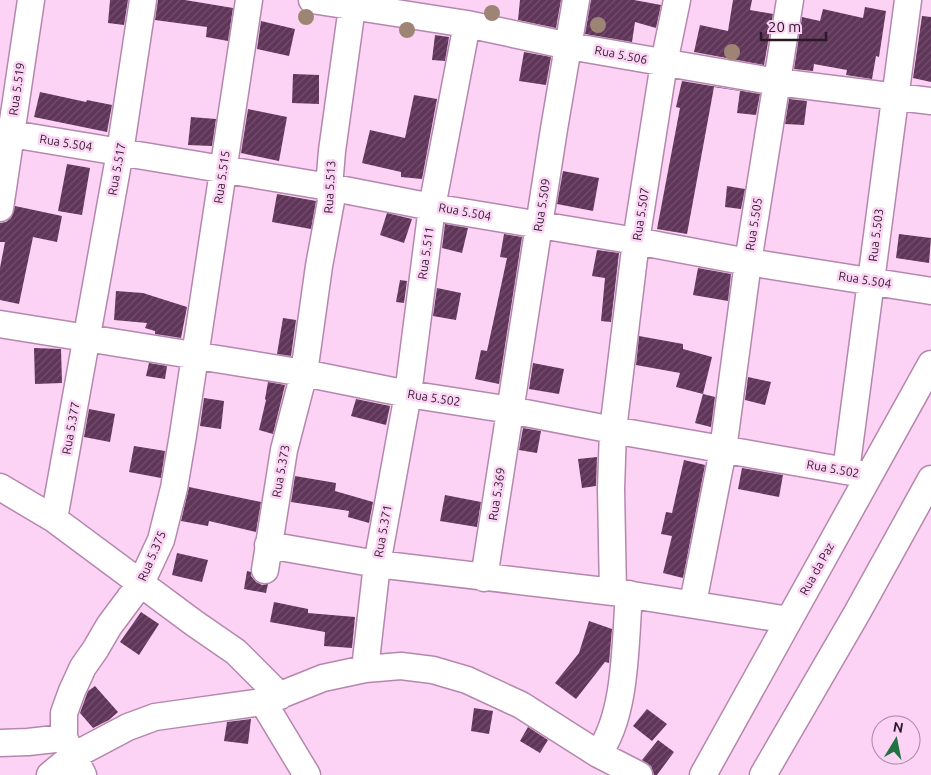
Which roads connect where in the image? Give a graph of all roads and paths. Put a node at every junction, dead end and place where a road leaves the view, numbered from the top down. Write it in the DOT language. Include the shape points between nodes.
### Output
graph roads {
  1 [pos="31,0"];
  2 [pos="143,0"];
  3 [pos="249,0"];
  4 [pos="312,0"];
  5 [pos="576,0"];
  6 [pos="677,0"];
  7 [pos="790,0"];
  8 [pos="908,0"];
  9 [pos="352,3"];
  10 [pos="464,16"];
  11 [pos="569,46"];
  12 [pos="664,64"];
  13 [pos="777,82"];
  14 [pos="894,97"];
  15 [pos="931,101"];
  16 [pos="5,133"];
  17 [pos="120,152"];
  18 [pos="223,168"];
  19 [pos="329,187"];
  20 [pos="432,207"];
  21 [pos="0,208"];
  22 [pos="539,225"];
  23 [pos="636,241"];
  24 [pos="748,262"];
  25 [pos="871,280"];
  26 [pos="931,291"];
  27 [pos="0,324"];
  28 [pos="87,338"];
  29 [pos="196,355"];
  30 [pos="931,364"];
  31 [pos="304,373"];
  32 [pos="408,394"];
  33 [pos="510,410"];
  34 [pos="613,430"];
  35 [pos="723,450"];
  36 [pos="857,473"];
  37 [pos="931,479"];
  38 [pos="0,487"];
  39 [pos="54,519"];
  40 [pos="377,564"];
  41 [pos="484,578"];
  42 [pos="141,583"];
  43 [pos="621,593"];
  44 [pos="693,603"];
  45 [pos="789,620"];
  46 [pos="365,668"];
  47 [pos="271,699"];
  48 [pos="0,743"];
  49 [pos="598,754"];
  50 [pos="73,756"];
  51 [pos="50,775"];
  52 [pos="306,775"];
  53 [pos="639,775"];
  54 [pos="703,775"];
  55 [pos="764,775"];
  1 -- 16 [label="street, Rua 5.519"];
  2 -- 17 [label="street, Rua 5.517"];
  3 -- 18 [label="street, Rua 5.515"];
  4 -- 9 [label="street, Rua 5.506"];
  5 -- 11 [label="street, Rua 5.509"];
  6 -- 12 [label="street, Rua 5.507"];
  7 -- 13 [label="street, Rua 5.505"];
  8 -- 14 [label="street, Rua 5.503"];
  9 -- 10 [label="street, Rua 5.506"];
  9 -- 19 [label="street, Rua 5.513"];
  10 -- 11 [label="street, Rua 5.506"];
  10 -- 20 [label="street, Rua 5.511"];
  11 -- 12 [label="street, Rua 5.506"];
  11 -- 22 [label="street, Rua 5.509"];
  12 -- 13 [label="street, Rua 5.506"];
  12 -- 23 [label="street, Rua 5.507"];
  13 -- 14 [label="street, Rua 5.506"];
  13 -- 24 [label="street, Rua 5.505"];
  14 -- 15 [label="street, Rua 5.506"];
  14 -- 25 [label="street, Rua 5.503"];
  16 -- 17 [label="street, Rua 5.504"];
  16 -- 21 [label="street, Rua 5.519"];
  17 -- 18 [label="street, Rua 5.504"];
  17 -- 28 [label="street, Rua 5.517"];
  18 -- 19 [label="street, Rua 5.504"];
  18 -- 29 [label="street, Rua 5.515"];
  19 -- 20 [label="street, Rua 5.504"];
  19 -- 31 [label="street, Rua 5.513" via="332,200"];
  20 -- 22 [label="street, Rua 5.504"];
  20 -- 32 [label="street, Rua 5.511"];
  22 -- 23 [label="street, Rua 5.504"];
  22 -- 33 [label="street, Rua 5.509"];
  23 -- 24 [label="street, Rua 5.504"];
  23 -- 34 [label="street, Rua 5.507"];
  24 -- 25 [label="street, Rua 5.504"];
  24 -- 35 [label="street, Rua 5.505"];
  25 -- 26 [label="street, Rua 5.504"];
  25 -- 36 [label="street, Rua 5.503"];
  27 -- 28 [label="street, Rua 5.502"];
  28 -- 29 [label="street, Rua 5.502"];
  28 -- 39 [label="street, Rua 5.377"];
  29 -- 31 [label="street, Rua 5.502"];
  29 -- 42 [label="street, Rua 5.375" via="174,488 161,540"];
  30 -- 36 [label="street, Rua da Paz"];
  31 -- 32 [label="street, Rua 5.502"];
  31 -- 40 [label="street, Rua 5.373" via="284,450 267,558"];
  32 -- 33 [label="street, Rua 5.502"];
  32 -- 40 [label="street, Rua 5.371"];
  33 -- 34 [label="street, Rua 5.502"];
  33 -- 41 [label="street, Rua 5.369"];
  34 -- 35 [label="street, Rua 5.502"];
  34 -- 43 [label="street, Rua 5.507" via="611,489"];
  35 -- 36 [label="street, Rua 5.502"];
  35 -- 44 [label="street, Rua 5.505"];
  36 -- 45 [label="street, Rua da Paz"];
  37 -- 55 [label="street"];
  38 -- 39 [label="street"];
  39 -- 42 [label="street"];
  40 -- 41 [label="street"];
  40 -- 46 [label="street, Rua 5.371"];
  41 -- 43 [label="street"];
  42 -- 47 [label="street" via="236,652"];
  42 -- 50 [label="street, Rua 5.375" via="109,626 72,691 64,713"];
  43 -- 44 [label="street"];
  43 -- 49 [label="street, Rua 5.507" via="622,680 612,731"];
  44 -- 45 [label="street"];
  45 -- 54 [label="street, Rua da Paz"];
  46 -- 47 [label="street" via="323,678"];
  46 -- 49 [label="street" via="401,666 434,670 467,680 521,705"];
  47 -- 50 [label="street" via="155,716 128,726"];
  47 -- 52 [label="street"];
  48 -- 50 [label="street" via="28,742"];
  49 -- 53 [label="street"];
  50 -- 51 [label="street"];
}
